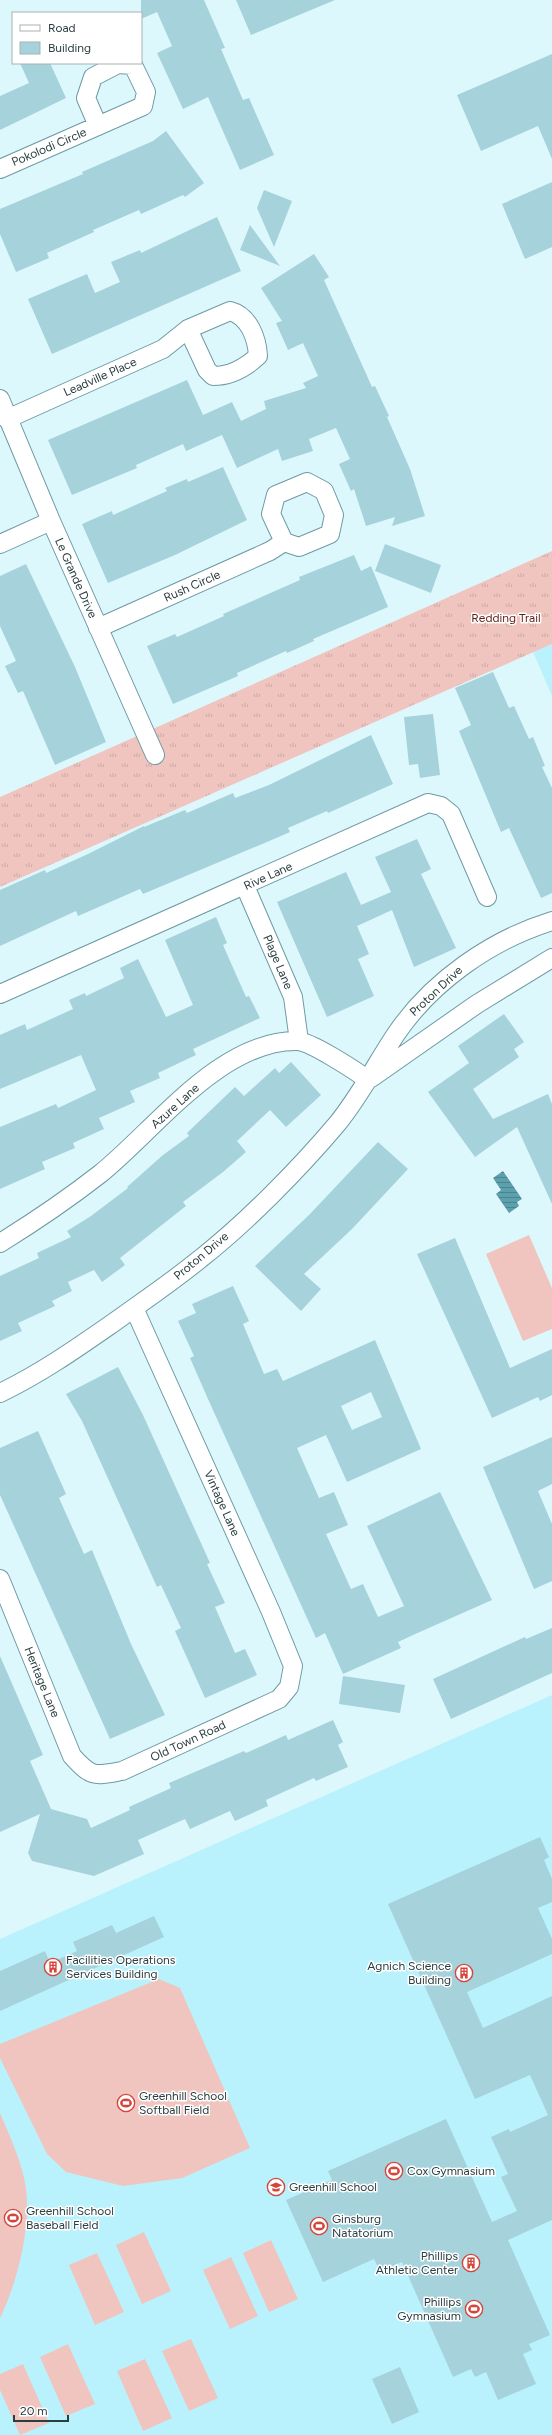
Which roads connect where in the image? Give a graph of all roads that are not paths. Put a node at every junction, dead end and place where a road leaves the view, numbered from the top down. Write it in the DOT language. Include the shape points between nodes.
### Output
graph roads {
  1 [pos="98,126"];
  2 [pos="0,169"];
  3 [pos="188,329"];
  4 [pos="0,399"];
  5 [pos="7,418"];
  6 [pos="51,522"];
  7 [pos="284,542"];
  8 [pos="0,544"];
  9 [pos="98,628"];
  10 [pos="155,755"];
  11 [pos="245,886"];
  12 [pos="487,897"];
  13 [pos="552,921"];
  14 [pos="552,958"];
  15 [pos="0,994"];
  16 [pos="298,1041"];
  17 [pos="368,1080"];
  18 [pos="0,1243"];
  19 [pos="134,1308"];
  20 [pos="0,1394"];
  21 [pos="0,1580"];
  22 [pos="279,1699"];
  23 [pos="96,1776"];
  1 -- 2 [label="street, Pokolodi Circle"];
  3 -- 5 [label="street, Leadville Place" via="163,349"];
  4 -- 5 [label="street, Le Grande Drive"];
  5 -- 6 [label="street, Le Grande Drive"];
  6 -- 8 [label="street"];
  6 -- 9 [label="street, Le Grande Drive"];
  7 -- 9 [label="street, Rush Circle" via="270,551"];
  9 -- 10 [label="street, Le Grande Drive"];
  11 -- 12 [label="street, Rive Lane" via="428,803 441,806 451,814"];
  11 -- 15 [label="street, Rive Lane"];
  11 -- 16 [label="street, Plage Lane" via="293,997"];
  13 -- 17 [label="street, Proton Drive" via="508,940 463,965 411,1014"];
  14 -- 17 [label="street, Proton Drive" via="477,1004"];
  16 -- 17 [label="street, Azure Lane" via="341,1061"];
  16 -- 18 [label="street, Azure Lane" via="269,1043 218,1070 192,1090 100,1173 31,1224"];
  17 -- 19 [label="street, Proton Drive" via="337,1123 269,1196 201,1259"];
  19 -- 20 [label="street, Proton Drive" via="82,1344"];
  19 -- 22 [label="street, Vintage Lane" via="293,1666 289,1687"];
  21 -- 23 [label="street, Heritage Lane" via="72,1756 84,1769"];
  22 -- 23 [label="street, Old Town Road" via="122,1771"];
}
